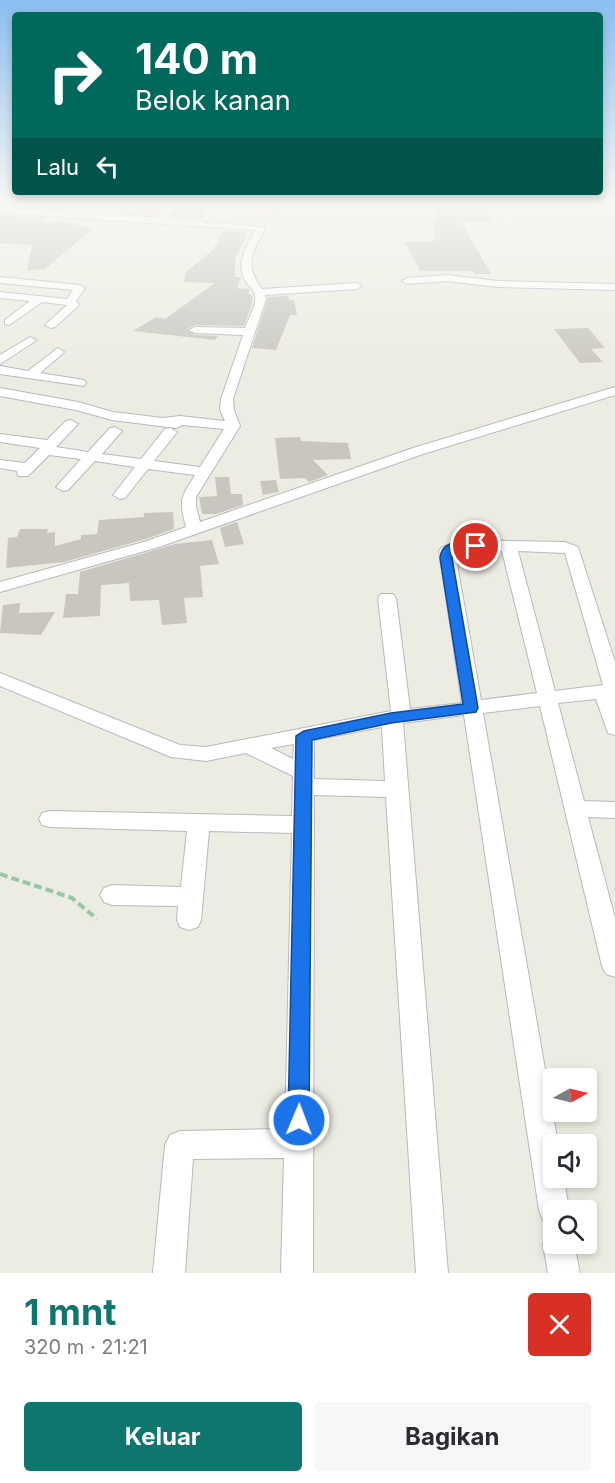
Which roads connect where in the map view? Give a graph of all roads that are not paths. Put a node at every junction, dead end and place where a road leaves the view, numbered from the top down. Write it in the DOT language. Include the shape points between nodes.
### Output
graph roads {
  1 [pos="248,260"];
  2 [pos="0,280"];
  3 [pos="407,281"];
  4 [pos="357,286"];
  5 [pos="615,287"];
  6 [pos="260,292"];
  7 [pos="1,296"];
  8 [pos="40,299"];
  9 [pos="70,302"];
  10 [pos="9,322"];
  11 [pos="51,325"];
  12 [pos="195,330"];
  13 [pos="250,332"];
  14 [pos="30,340"];
  15 [pos="58,352"];
  16 [pos="0,360"];
  17 [pos="0,370"];
  18 [pos="30,375"];
  19 [pos="615,391"];
  20 [pos="0,392"];
  21 [pos="57,402"];
  22 [pos="114,423"];
  23 [pos="71,424"];
  24 [pos="233,426"];
  25 [pos="170,432"];
  26 [pos="0,438"];
  27 [pos="48,447"];
  28 [pos="92,457"];
  29 [pos="0,464"];
  30 [pos="144,464"];
  31 [pos="204,472"];
  32 [pos="63,487"];
  33 [pos="120,495"];
  34 [pos="194,530"];
  35 [pos="509,546"];
  36 [pos="0,587"];
  37 [pos="387,598"];
  38 [pos="0,679"];
  39 [pos="611,690"];
  40 [pos="547,699"];
  41 [pos="471,708"];
  42 [pos="396,718"];
  43 [pos="615,728"];
  44 [pos="304,736"];
  45 [pos="250,747"];
  46 [pos="303,779"];
  47 [pos="396,789"];
  48 [pos="576,809"];
  49 [pos="615,810"];
  50 [pos="50,819"];
  51 [pos="199,822"];
  52 [pos="303,825"];
  53 [pos="112,895"];
  54 [pos="615,966"];
  55 [pos="298,1143"];
  56 [pos="552,1200"];
  57 [pos="561,1254"];
  58 [pos="168,1273"];
  59 [pos="297,1273"];
  60 [pos="432,1273"];
  61 [pos="564,1273"];
  1 -- 6 [label="street" via="246,276"];
  2 -- 9 [label="street" via="80,288"];
  3 -- 5 [label="street" via="446,278 498,284"];
  4 -- 6 [label="street"];
  6 -- 13 [label="street"];
  7 -- 8 [label="street"];
  8 -- 9 [label="street"];
  8 -- 10 [label="street"];
  9 -- 11 [label="street" via="74,304"];
  12 -- 13 [label="street"];
  13 -- 24 [label="street" via="226,406"];
  14 -- 16 [label="street"];
  15 -- 18 [label="street"];
  17 -- 18 [label="street"];
  18 -- 21 [label="street" via="80,382"];
  19 -- 34 [label="street" via="418,451"];
  20 -- 21 [label="street"];
  21 -- 22 [label="street"];
  22 -- 24 [label="street" via="180,420"];
  22 -- 28 [label="street"];
  23 -- 27 [label="street"];
  24 -- 31 [label="street"];
  25 -- 30 [label="street"];
  26 -- 27 [label="street"];
  27 -- 28 [label="street"];
  27 -- 29 [label="street" via="26,470"];
  28 -- 30 [label="street"];
  28 -- 32 [label="street"];
  30 -- 31 [label="street"];
  30 -- 33 [label="street"];
  31 -- 34 [label="street" via="188,502"];
  34 -- 36 [label="street"];
  35 -- 39 [label="street" via="572,550"];
  35 -- 40 [label="street"];
  35 -- 41 [label="street" via="459,545 447,551"];
  37 -- 42 [label="street"];
  38 -- 45 [label="street" via="178,752 206,754"];
  39 -- 40 [label="street"];
  39 -- 43 [label="street"];
  40 -- 41 [label="street"];
  40 -- 48 [label="street"];
  41 -- 42 [label="street"];
  41 -- 56 [label="street"];
  42 -- 44 [label="street"];
  42 -- 47 [label="street"];
  44 -- 45 [label="street"];
  44 -- 46 [label="street"];
  45 -- 46 [label="street"];
  46 -- 47 [label="street"];
  46 -- 52 [label="street"];
  47 -- 60 [label="street"];
  48 -- 49 [label="street"];
  48 -- 54 [label="street"];
  50 -- 51 [label="street"];
  51 -- 52 [label="street"];
  51 -- 53 [label="street" via="190,908"];
  52 -- 55 [label="street"];
  55 -- 58 [label="street" via="180,1144"];
  55 -- 59 [label="street"];
  57 -- 61 [label="street"];
}
